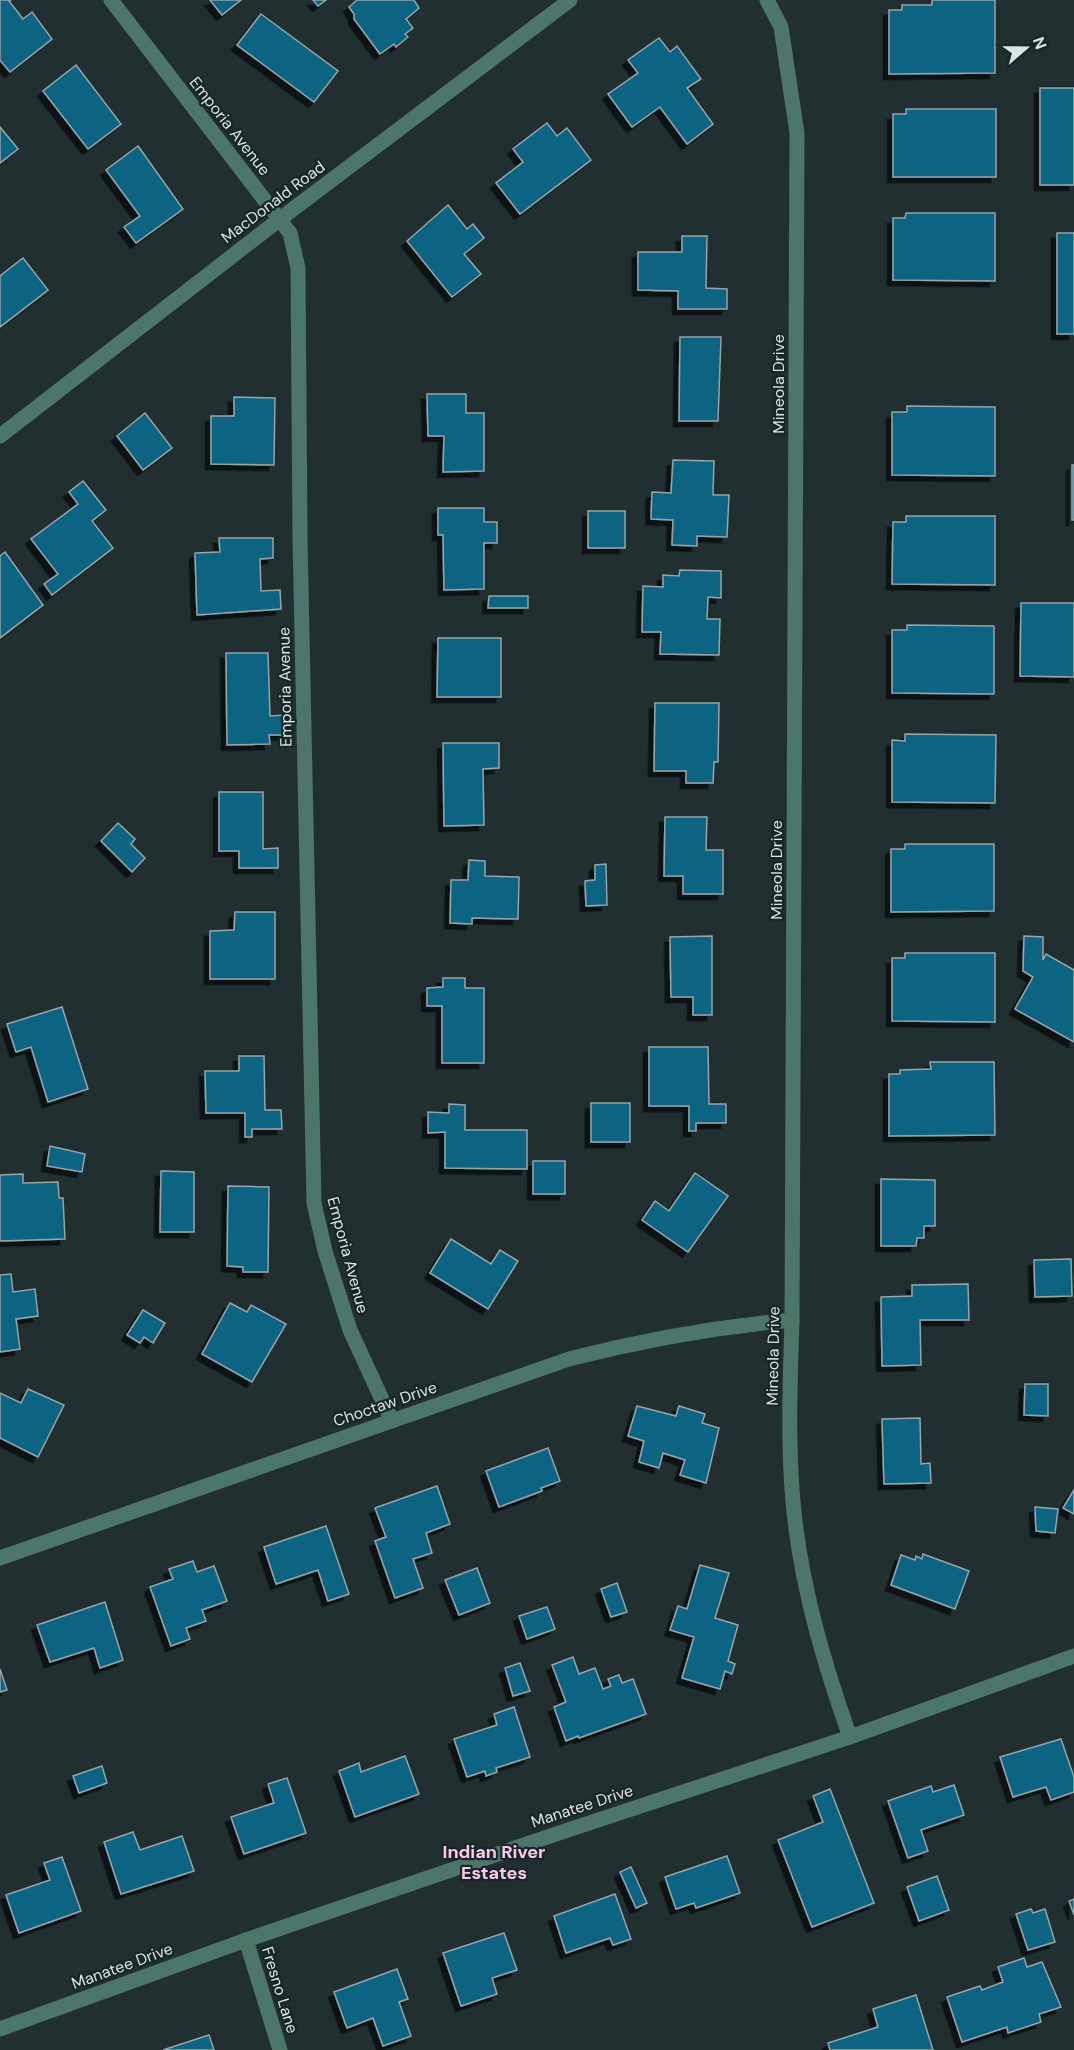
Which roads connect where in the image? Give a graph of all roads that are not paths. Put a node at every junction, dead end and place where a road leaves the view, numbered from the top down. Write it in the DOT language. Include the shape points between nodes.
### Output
graph roads {
  1 [pos="111,0"];
  2 [pos="570,0"];
  3 [pos="767,0"];
  4 [pos="280,219"];
  5 [pos="0,436"];
  6 [pos="792,1320"];
  7 [pos="392,1421"];
  8 [pos="0,1558"];
  9 [pos="1074,1656"];
  10 [pos="850,1737"];
  11 [pos="246,1940"];
  12 [pos="0,2028"];
  13 [pos="280,2050"];
  1 -- 4 [label="street, Emporia Avenue"];
  2 -- 4 [label="street, MacDonald Road"];
  3 -- 6 [label="street, Mineola Drive" via="781,27 797,133"];
  4 -- 5 [label="street, MacDonald Road"];
  4 -- 7 [label="street, Emporia Avenue" via="290,233 298,268 300,309 314,1203 350,1330"];
  6 -- 7 [label="street, Choctaw Drive" via="636,1342 569,1359"];
  6 -- 10 [label="street, Mineola Drive" via="789,1440 795,1520 805,1584 824,1661"];
  7 -- 8 [label="street, Choctaw Drive"];
  9 -- 10 [label="street, Manatee Drive"];
  10 -- 11 [label="street, Manatee Drive"];
  11 -- 12 [label="street, Manatee Drive"];
  11 -- 13 [label="street, Fresno Lane"];
}
